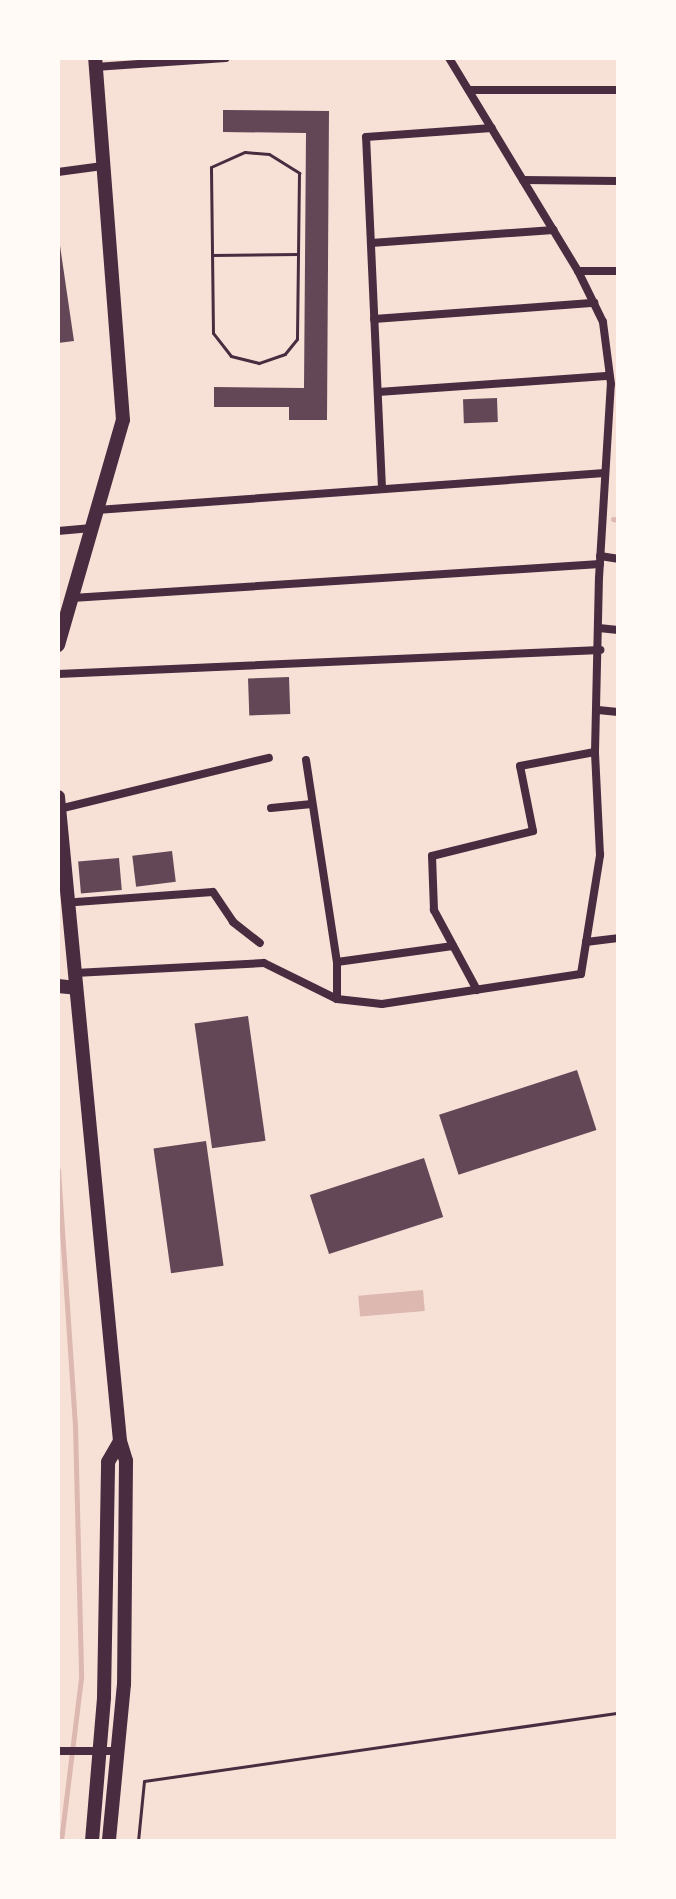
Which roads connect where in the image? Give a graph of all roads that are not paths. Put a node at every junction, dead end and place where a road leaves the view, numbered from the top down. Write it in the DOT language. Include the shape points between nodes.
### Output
graph roads {
  1 [pos="226,58"];
  2 [pos="449,58"];
  3 [pos="95,62"];
  4 [pos="469,90"];
  5 [pos="618,90"];
  6 [pos="492,128"];
  7 [pos="103,166"];
  8 [pos="58,172"];
  9 [pos="523,180"];
  10 [pos="618,181"];
  11 [pos="554,230"];
  12 [pos="371,243"];
  13 [pos="578,271"];
  14 [pos="618,271"];
  15 [pos="594,303"];
  16 [pos="374,319"];
  17 [pos="607,358"];
  18 [pos="618,358"];
  19 [pos="609,376"];
  20 [pos="378,392"];
  21 [pos="605,473"];
  22 [pos="382,488"];
  23 [pos="97,510"];
  24 [pos="92,528"];
  25 [pos="58,531"];
  26 [pos="618,559"];
  27 [pos="600,560"];
  28 [pos="72,598"];
  29 [pos="599,628"];
  30 [pos="618,630"];
  31 [pos="58,645"];
  32 [pos="600,650"];
  33 [pos="58,674"];
  34 [pos="598,710"];
  35 [pos="618,712"];
  36 [pos="595,752"];
  37 [pos="269,758"];
  38 [pos="306,760"];
  39 [pos="59,803"];
  40 [pos="312,804"];
  41 [pos="271,808"];
  42 [pos="76,902"];
  43 [pos="618,938"];
  44 [pos="586,942"];
  45 [pos="260,943"];
  46 [pos="453,946"];
  47 [pos="337,962"];
  48 [pos="76,981"];
  49 [pos="58,986"];
  50 [pos="477,990"];
  51 [pos="337,999"];
  52 [pos="120,1441"];
  53 [pos="58,1751"];
  54 [pos="100,1751"];
  55 [pos="119,1751"];
  56 [pos="92,1841"];
  57 [pos="109,1841"];
  1 -- 3 [label="street"];
  2 -- 4 [label="street"];
  3 -- 7 [label="street"];
  4 -- 5 [label="street"];
  4 -- 6 [label="street"];
  6 -- 9 [label="street"];
  6 -- 12 [label="street" via="366,137"];
  7 -- 8 [label="street"];
  7 -- 23 [label="street" via="123,420"];
  9 -- 10 [label="street"];
  9 -- 11 [label="street"];
  11 -- 12 [label="street"];
  11 -- 13 [label="street"];
  12 -- 16 [label="street"];
  13 -- 14 [label="street"];
  13 -- 15 [label="street"];
  15 -- 16 [label="street"];
  15 -- 17 [label="street" via="603,322"];
  16 -- 20 [label="street"];
  17 -- 18 [label="street"];
  17 -- 19 [label="street"];
  19 -- 20 [label="street"];
  19 -- 21 [label="street"];
  20 -- 22 [label="street"];
  21 -- 22 [label="street"];
  21 -- 27 [label="street"];
  22 -- 23 [label="street"];
  23 -- 24 [label="street"];
  24 -- 25 [label="street"];
  24 -- 28 [label="street"];
  26 -- 27 [label="street"];
  27 -- 28 [label="street"];
  27 -- 29 [label="street"];
  28 -- 31 [label="street"];
  29 -- 30 [label="street"];
  29 -- 32 [label="street"];
  32 -- 33 [label="street"];
  32 -- 34 [label="street"];
  34 -- 35 [label="street"];
  34 -- 36 [label="street"];
  36 -- 44 [label="street" via="600,855"];
  36 -- 46 [label="street" via="520,766 533,831 432,856 434,910"];
  37 -- 39 [label="street"];
  38 -- 40 [label="street"];
  39 -- 48 [label="street"];
  40 -- 41 [label="street"];
  40 -- 47 [label="street"];
  42 -- 45 [label="street" via="213,892 233,922"];
  43 -- 44 [label="street"];
  44 -- 50 [label="street" via="581,974"];
  46 -- 47 [label="street"];
  46 -- 50 [label="street"];
  47 -- 51 [label="street"];
  48 -- 49 [label="street"];
  48 -- 51 [label="street" via="264,963"];
  48 -- 52 [label="street"];
  50 -- 51 [label="street" via="382,1004"];
  52 -- 54 [label="street" via="108,1462"];
  52 -- 55 [label="street" via="126,1461 126,1585"];
  53 -- 54 [label="street"];
  54 -- 55 [label="street"];
  54 -- 56 [label="street"];
  55 -- 57 [label="street"];
}
